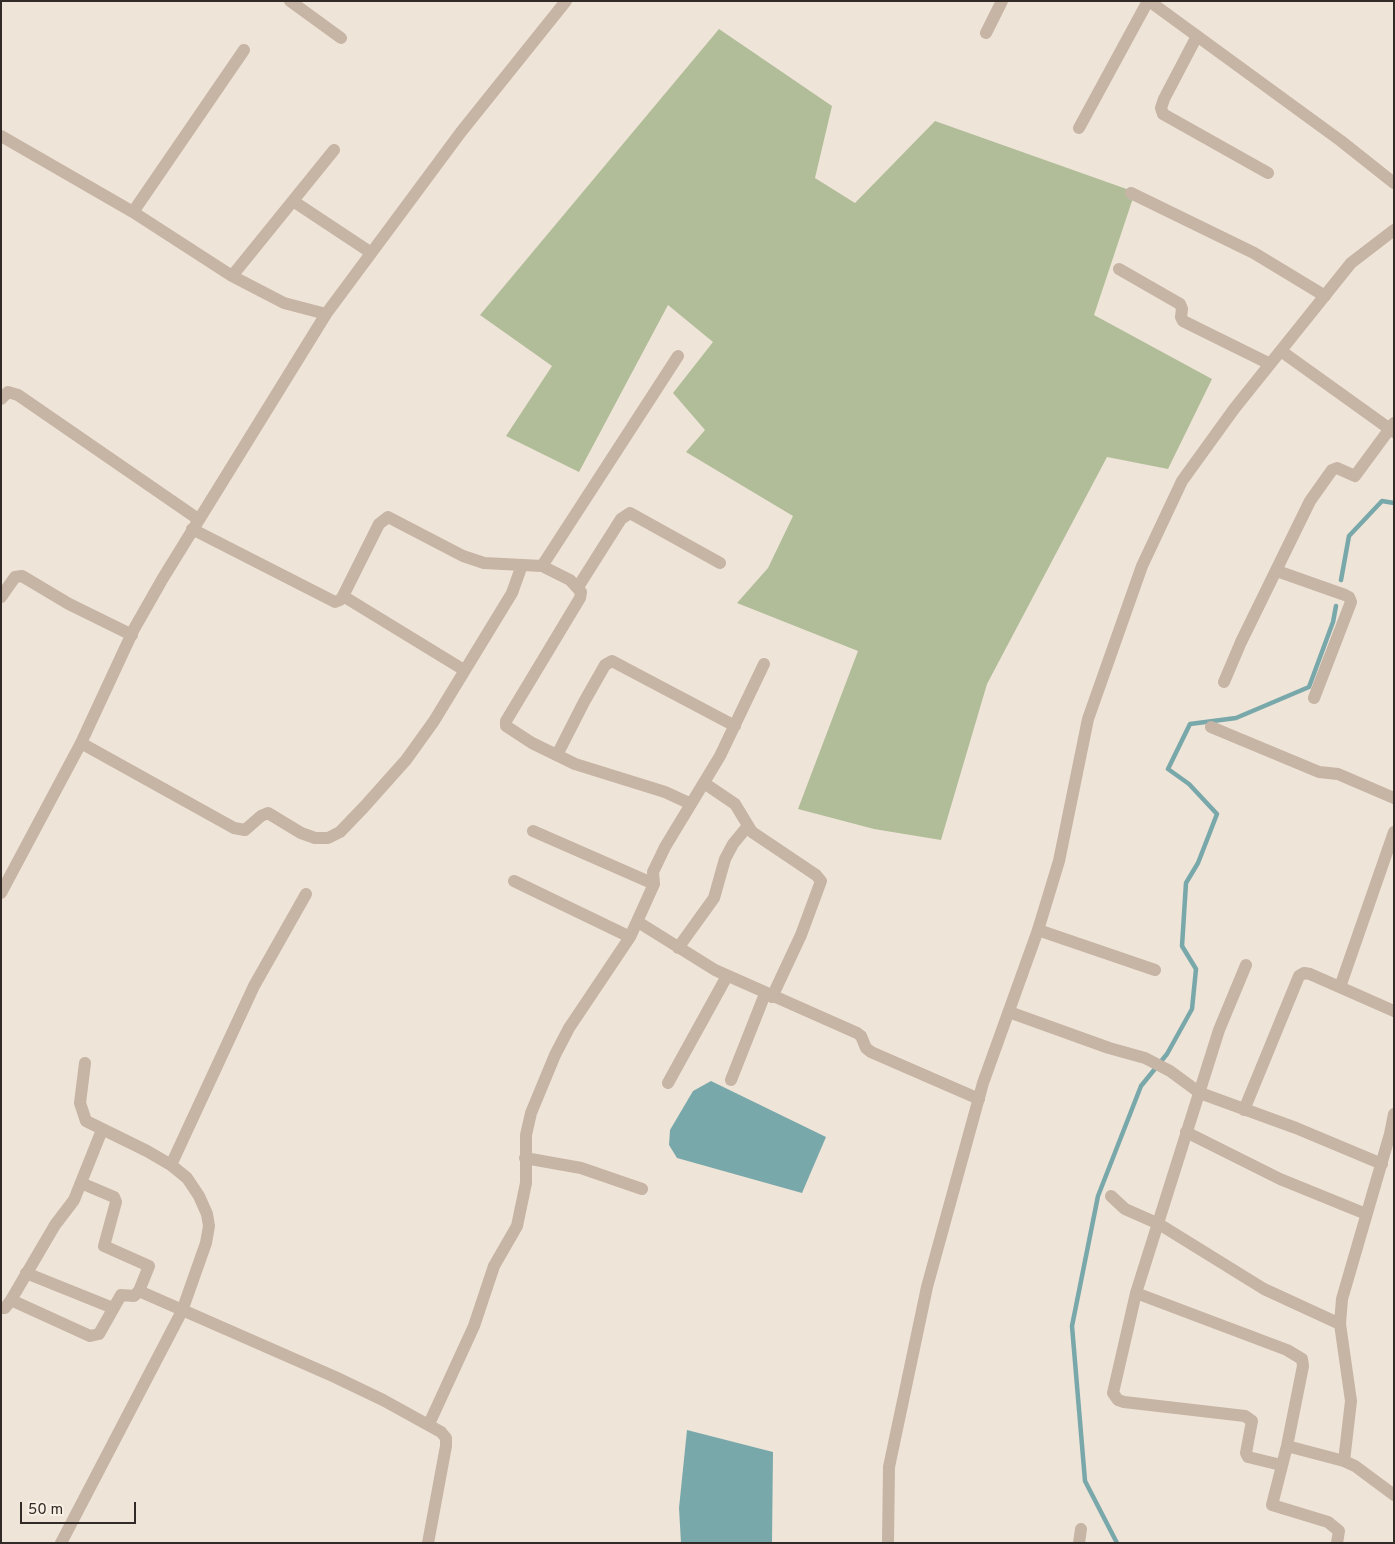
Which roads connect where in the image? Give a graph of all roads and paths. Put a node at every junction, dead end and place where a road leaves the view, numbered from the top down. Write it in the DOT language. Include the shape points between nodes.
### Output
graph roads {
  1 [pos="290,1"];
  2 [pos="566,1"];
  3 [pos="1002,1"];
  4 [pos="1148,1"];
  5 [pos="986,33"];
  6 [pos="1197,36"];
  7 [pos="341,38"];
  8 [pos="244,50"];
  9 [pos="1079,128"];
  10 [pos="1,136"];
  11 [pos="334,150"];
  12 [pos="1268,173"];
  13 [pos="1394,183"];
  14 [pos="1131,193"];
  15 [pos="294,201"];
  16 [pos="133,212"];
  17 [pos="1394,230"];
  18 [pos="370,252"];
  19 [pos="1119,269"];
  20 [pos="232,276"];
  21 [pos="1325,296"];
  22 [pos="326,314"];
  23 [pos="1281,351"];
  24 [pos="678,356"];
  25 [pos="1270,364"];
  26 [pos="1,399"];
  27 [pos="1392,428"];
  28 [pos="195,524"];
  29 [pos="720,563"];
  30 [pos="522,566"];
  31 [pos="542,566"];
  32 [pos="1277,571"];
  33 [pos="578,586"];
  34 [pos="343,596"];
  35 [pos="1,597"];
  36 [pos="132,635"];
  37 [pos="764,664"];
  38 [pos="464,670"];
  39 [pos="1224,682"];
  40 [pos="1314,698"];
  41 [pos="735,726"];
  42 [pos="1211,727"];
  43 [pos="81,743"];
  44 [pos="556,755"];
  45 [pos="704,783"];
  46 [pos="1394,798"];
  47 [pos="691,804"];
  48 [pos="747,827"];
  49 [pos="533,831"];
  50 [pos="1392,841"];
  51 [pos="5,875"];
  52 [pos="514,881"];
  53 [pos="654,884"];
  54 [pos="1,893"];
  55 [pos="306,894"];
  56 [pos="638,922"];
  57 [pos="1038,930"];
  58 [pos="630,937"];
  59 [pos="678,948"];
  60 [pos="1246,965"];
  61 [pos="1155,970"];
  62 [pos="727,976"];
  63 [pos="1340,987"];
  64 [pos="769,996"];
  65 [pos="1394,1011"];
  66 [pos="1009,1012"];
  67 [pos="84,1063"];
  68 [pos="731,1080"];
  69 [pos="668,1083"];
  70 [pos="1200,1093"];
  71 [pos="979,1098"];
  72 [pos="1244,1110"];
  73 [pos="1394,1114"];
  74 [pos="102,1130"];
  75 [pos="1186,1132"];
  76 [pos="1392,1135"];
  77 [pos="525,1158"];
  78 [pos="1382,1164"];
  79 [pos="171,1165"];
  80 [pos="81,1183"];
  81 [pos="642,1189"];
  82 [pos="1111,1196"];
  83 [pos="1366,1214"];
  84 [pos="1159,1224"];
  85 [pos="26,1273"];
  86 [pos="139,1291"];
  87 [pos="1136,1293"];
  88 [pos="6,1304"];
  89 [pos="114,1308"];
  90 [pos="182,1311"];
  91 [pos="1340,1324"];
  92 [pos="429,1424"];
  93 [pos="1287,1446"];
  94 [pos="1344,1461"];
  95 [pos="1281,1465"];
  96 [pos="1394,1494"];
  97 [pos="1081,1530"];
  98 [pos="61,1543"];
  99 [pos="428,1543"];
  100 [pos="888,1543"];
  101 [pos="1079,1543"];
  102 [pos="1337,1543"];
  1 -- 7 [label="street"];
  2 -- 18 [label="street"];
  3 -- 5 [label="street"];
  4 -- 6 [label="street"];
  4 -- 9 [label="street"];
  6 -- 12 [label="street" via="1164,99 1163,114"];
  6 -- 13 [label="street"];
  8 -- 16 [label="street"];
  10 -- 16 [label="street"];
  11 -- 15 [label="street"];
  14 -- 21 [label="street" via="1254,253"];
  15 -- 18 [label="street"];
  15 -- 20 [label="street"];
  16 -- 20 [label="street"];
  17 -- 21 [label="street" via="1351,263"];
  18 -- 22 [label="street"];
  19 -- 25 [label="street" via="1180,304 1183,321"];
  20 -- 22 [label="street" via="284,303"];
  21 -- 23 [label="street"];
  22 -- 28 [label="street"];
  23 -- 25 [label="street"];
  23 -- 27 [label="street"];
  24 -- 31 [label="street"];
  25 -- 57 [label="street" via="1182,481 1142,566 1088,719 1059,861"];
  26 -- 28 [label="street" via="8,392 18,395"];
  27 -- 32 [label="street" via="1355,476 1337,468 1332,470 1310,501"];
  28 -- 34 [label="street" via="327,599 335,602"];
  28 -- 36 [label="street"];
  29 -- 33 [label="street" via="630,513 621,519"];
  30 -- 31 [label="street"];
  30 -- 34 [label="street" via="484,564 388,517 379,524"];
  30 -- 38 [label="street" via="512,593"];
  31 -- 33 [label="street"];
  32 -- 39 [label="street"];
  32 -- 40 [label="street" via="1345,595 1351,602"];
  33 -- 44 [label="street" via="580,598 506,721 511,730"];
  34 -- 38 [label="street"];
  35 -- 36 [label="street" via="15,577 22,576"];
  36 -- 43 [label="street"];
  37 -- 41 [label="street"];
  38 -- 43 [label="street" via="406,760 340,832 328,838 302,833 268,813 245,830 234,828"];
  41 -- 44 [label="street" via="612,661 605,666"];
  41 -- 45 [label="street"];
  42 -- 46 [label="street" via="1319,772 1338,774"];
  43 -- 51 [label="street"];
  44 -- 47 [label="street"];
  45 -- 47 [label="street"];
  45 -- 48 [label="street" via="735,804"];
  47 -- 53 [label="street" via="653,872"];
  48 -- 59 [label="street" via="732,844 725,859 714,898"];
  48 -- 64 [label="street" via="821,881 801,935"];
  49 -- 53 [label="street"];
  50 -- 63 [label="street"];
  51 -- 54 [label="street"];
  52 -- 58 [label="street"];
  53 -- 56 [label="street"];
  55 -- 79 [label="street" via="254,986"];
  56 -- 58 [label="street"];
  56 -- 59 [label="street"];
  57 -- 61 [label="street"];
  57 -- 66 [label="street"];
  58 -- 77 [label="street" via="569,1028 555,1056 531,1112"];
  59 -- 62 [label="street"];
  60 -- 70 [label="street" via="1219,1030"];
  62 -- 64 [label="street"];
  62 -- 69 [label="street"];
  63 -- 65 [label="street"];
  63 -- 72 [label="street" via="1310,974 1299,976"];
  64 -- 68 [label="street"];
  64 -- 71 [label="street" via="861,1036 871,1052"];
  66 -- 70 [label="street" via="1145,1058"];
  66 -- 71 [label="street"];
  67 -- 74 [label="street" via="82,1113 86,1121"];
  70 -- 72 [label="street"];
  70 -- 75 [label="street"];
  71 -- 100 [label="street" via="927,1287 888,1467"];
  72 -- 78 [label="street"];
  73 -- 76 [label="street"];
  74 -- 79 [label="street"];
  74 -- 80 [label="street"];
  75 -- 83 [label="street" via="1280,1179"];
  75 -- 84 [label="street"];
  76 -- 78 [label="street"];
  77 -- 81 [label="street" via="581,1168"];
  77 -- 92 [label="street" via="526,1183 517,1226 494,1266 474,1326"];
  78 -- 83 [label="street"];
  79 -- 90 [label="street" via="187,1178 199,1196 209,1226"];
  80 -- 85 [label="street" via="74,1200"];
  80 -- 86 [label="street" via="114,1197 116,1202 104,1246 149,1266"];
  82 -- 84 [label="street" via="1125,1210"];
  83 -- 91 [label="street" via="1342,1299"];
  84 -- 87 [label="street"];
  84 -- 91 [label="street" via="1264,1289"];
  85 -- 88 [label="street"];
  85 -- 89 [label="street"];
  86 -- 89 [label="street" via="134,1296 121,1296"];
  86 -- 90 [label="street"];
  87 -- 93 [label="street" via="1287,1350 1302,1359"];
  87 -- 95 [label="street" via="1114,1397 1124,1402 1245,1416 1252,1421 1248,1457"];
  88 -- 89 [label="street" via="90,1336 99,1334"];
  90 -- 92 [label="street" via="335,1377"];
  90 -- 98 [label="street"];
  91 -- 94 [label="street" via="1350,1401"];
  92 -- 99 [label="street" via="442,1432 446,1446"];
  93 -- 94 [label="street"];
  93 -- 95 [label="street"];
  94 -- 96 [label="street"];
  95 -- 102 [label="street" via="1272,1504 1328,1522 1339,1531"];
  97 -- 101 [label="street"];
}
